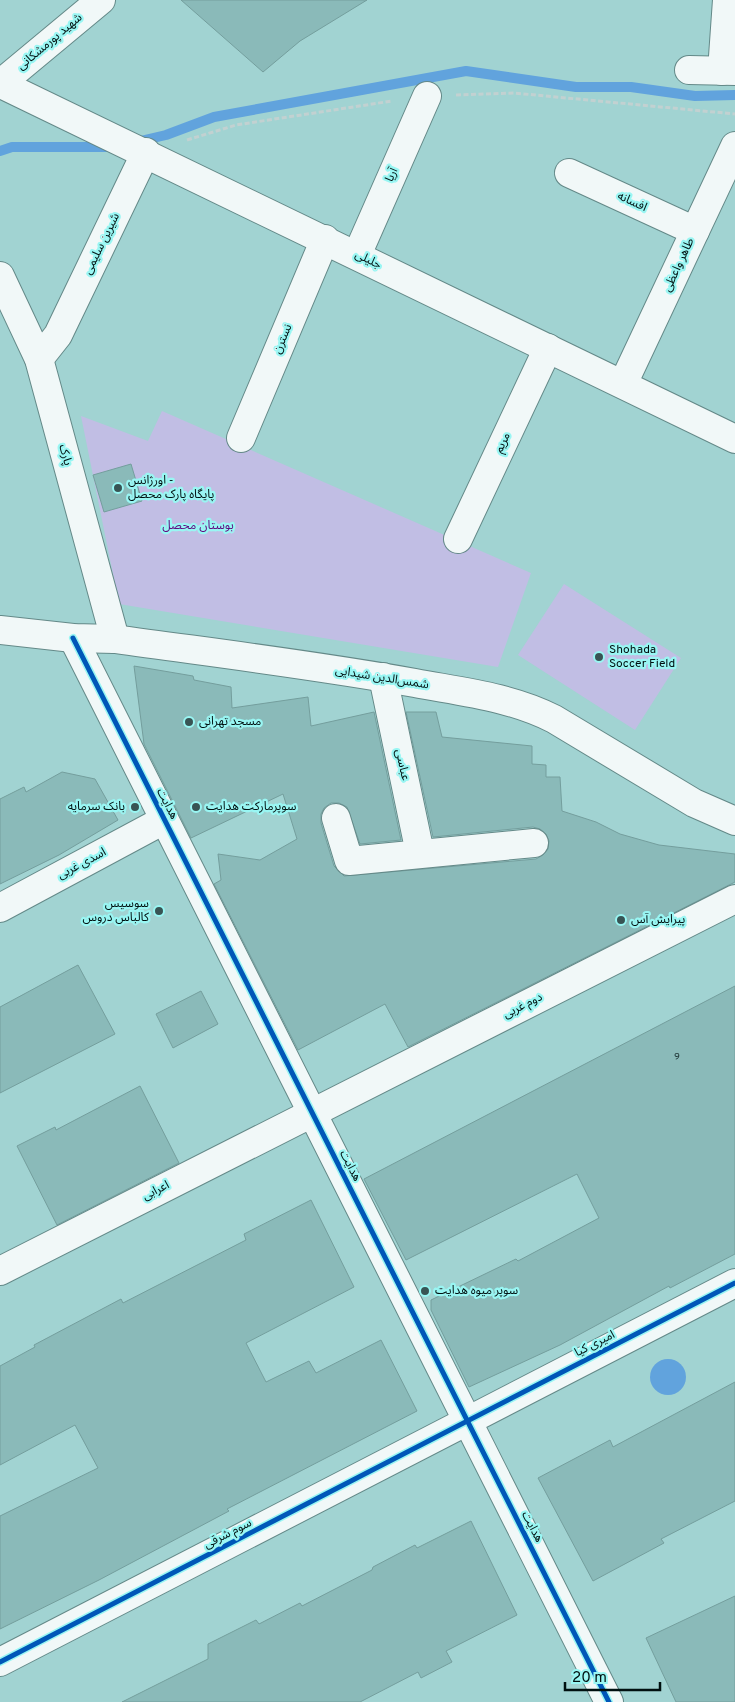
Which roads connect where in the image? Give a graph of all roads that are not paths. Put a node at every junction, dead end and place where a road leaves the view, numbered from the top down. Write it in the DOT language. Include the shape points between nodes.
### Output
graph roads {
  1 [pos="101,0"];
  2 [pos="727,0"];
  3 [pos="689,70"];
  4 [pos="729,71"];
  5 [pos="0,84"];
  6 [pos="427,96"];
  7 [pos="735,146"];
  8 [pos="146,152"];
  9 [pos="569,173"];
  10 [pos="696,231"];
  11 [pos="325,239"];
  12 [pos="357,255"];
  13 [pos="0,276"];
  14 [pos="548,348"];
  15 [pos="39,359"];
  16 [pos="623,384"];
  17 [pos="241,438"];
  18 [pos="735,439"];
  19 [pos="458,539"];
  20 [pos="0,630"];
  21 [pos="73,638"];
  22 [pos="115,639"];
  23 [pos="383,678"];
  24 [pos="336,818"];
  25 [pos="164,820"];
  26 [pos="735,821"];
  27 [pos="534,843"];
  28 [pos="420,853"];
  29 [pos="735,899"];
  30 [pos="0,908"];
  31 [pos="311,1112"];
  32 [pos="0,1271"];
  33 [pos="735,1284"];
  34 [pos="466,1422"];
  35 [pos="0,1662"];
  36 [pos="609,1702"];
  1 -- 5 [label="street, شهید پورمشکانی"];
  2 -- 4 [label="street"];
  3 -- 4 [label="street"];
  5 -- 8 [label="street, جلیلی"];
  6 -- 12 [label="street, آریا"];
  7 -- 10 [label="street, طاهر واعظی"];
  8 -- 11 [label="street, جلیلی"];
  8 -- 15 [label="street, شیرین سلیمی" via="58,335"];
  9 -- 10 [label="street, افسانه"];
  10 -- 16 [label="street, طاهر واعظی"];
  11 -- 12 [label="street, جلیلی"];
  11 -- 17 [label="street, نسترن"];
  12 -- 14 [label="street, جلیلی"];
  13 -- 15 [label="street, پارک"];
  14 -- 16 [label="street, جلیلی"];
  14 -- 19 [label="street, مریم"];
  15 -- 22 [label="street, پارک"];
  16 -- 18 [label="street, جلیلی"];
  20 -- 21 [label="street, شمس‌الدین شیدایی"];
  21 -- 22 [label="street, شمس‌الدین شیدایی"];
  21 -- 25 [label="street, هدایت"];
  22 -- 23 [label="street, شمس‌الدین شیدایی"];
  23 -- 26 [label="street, شمس‌الدین شیدایی" via="509,700 534,708 694,803"];
  23 -- 28 [label="street, عباسی"];
  24 -- 28 [label="street" via="349,861"];
  25 -- 30 [label="street, اسدی غربی"];
  25 -- 31 [label="street, هدایت"];
  27 -- 28 [label="street"];
  29 -- 31 [label="street, دوم غربی"];
  31 -- 32 [label="street, اعرابی"];
  31 -- 34 [label="street, هدایت"];
  33 -- 34 [label="street, امیری کیا"];
  34 -- 35 [label="street, سوم شرقی"];
  34 -- 36 [label="street, هدایت"];
}
